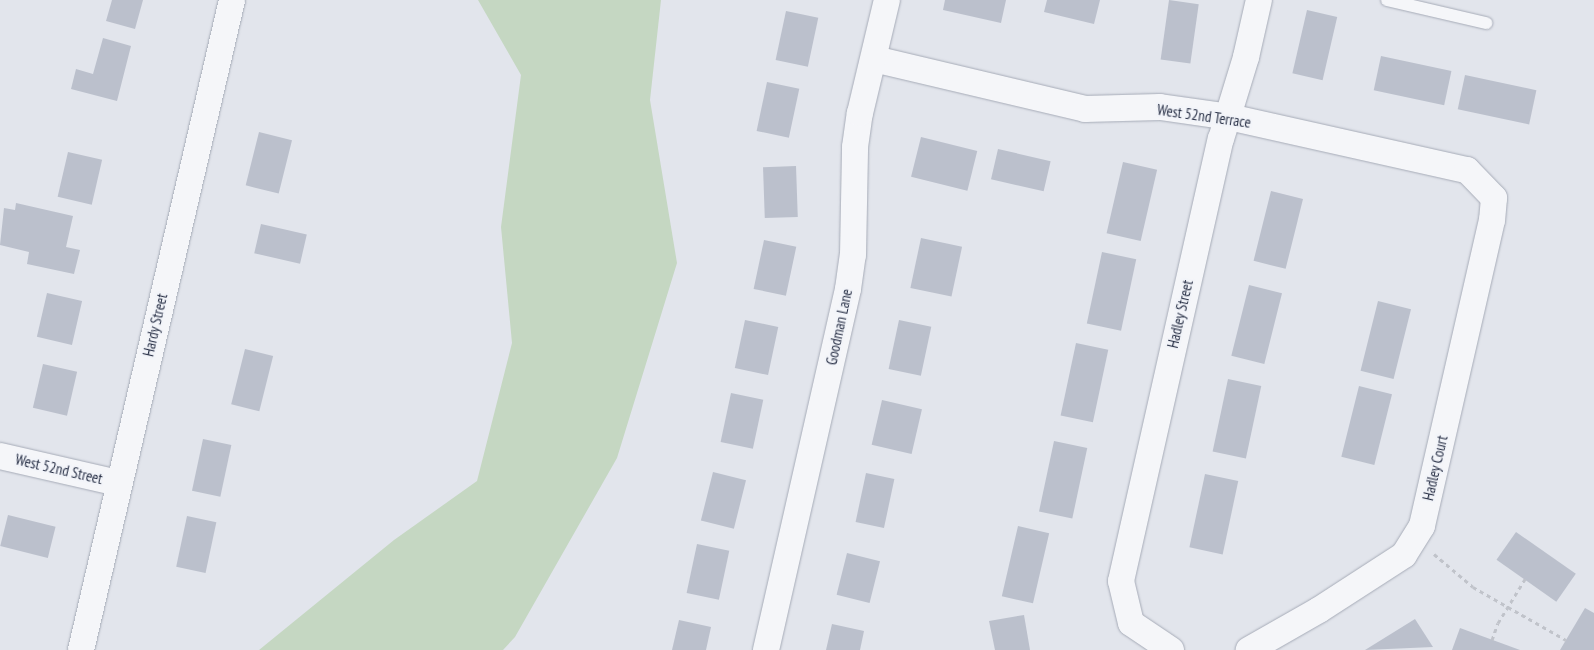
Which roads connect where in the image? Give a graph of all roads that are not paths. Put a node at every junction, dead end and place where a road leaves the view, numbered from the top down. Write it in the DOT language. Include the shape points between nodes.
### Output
graph roads {
  1 [pos="232,0"];
  2 [pos="887,0"];
  3 [pos="1260,0"];
  4 [pos="1387,0"];
  5 [pos="1486,23"];
  6 [pos="874,59"];
  7 [pos="1229,117"];
  8 [pos="1494,198"];
  9 [pos="0,456"];
  10 [pos="118,483"];
  11 [pos="81,650"];
  12 [pos="766,650"];
  13 [pos="1171,650"];
  14 [pos="1249,650"];
  1 -- 10 [label="street, Hardy Street"];
  2 -- 6 [label="street, Goodman Lane"];
  3 -- 7 [label="street, Hadley Street"];
  4 -- 5 [label="lane"];
  6 -- 7 [label="street, West 52nd Terrace" via="1085,109 1160,108"];
  6 -- 12 [label="street, Goodman Lane" via="855,147 853,255 848,289"];
  7 -- 8 [label="street, West 52nd Terrace" via="1467,170"];
  7 -- 13 [label="street, Hadley Street" via="1221,139 1121,581 1131,623"];
  8 -- 14 [label="street, Hadley Court" via="1492,220 1424,518 1414,539 1404,555"];
  9 -- 10 [label="street, West 52nd Street"];
  10 -- 11 [label="street, Hardy Street"];
}
